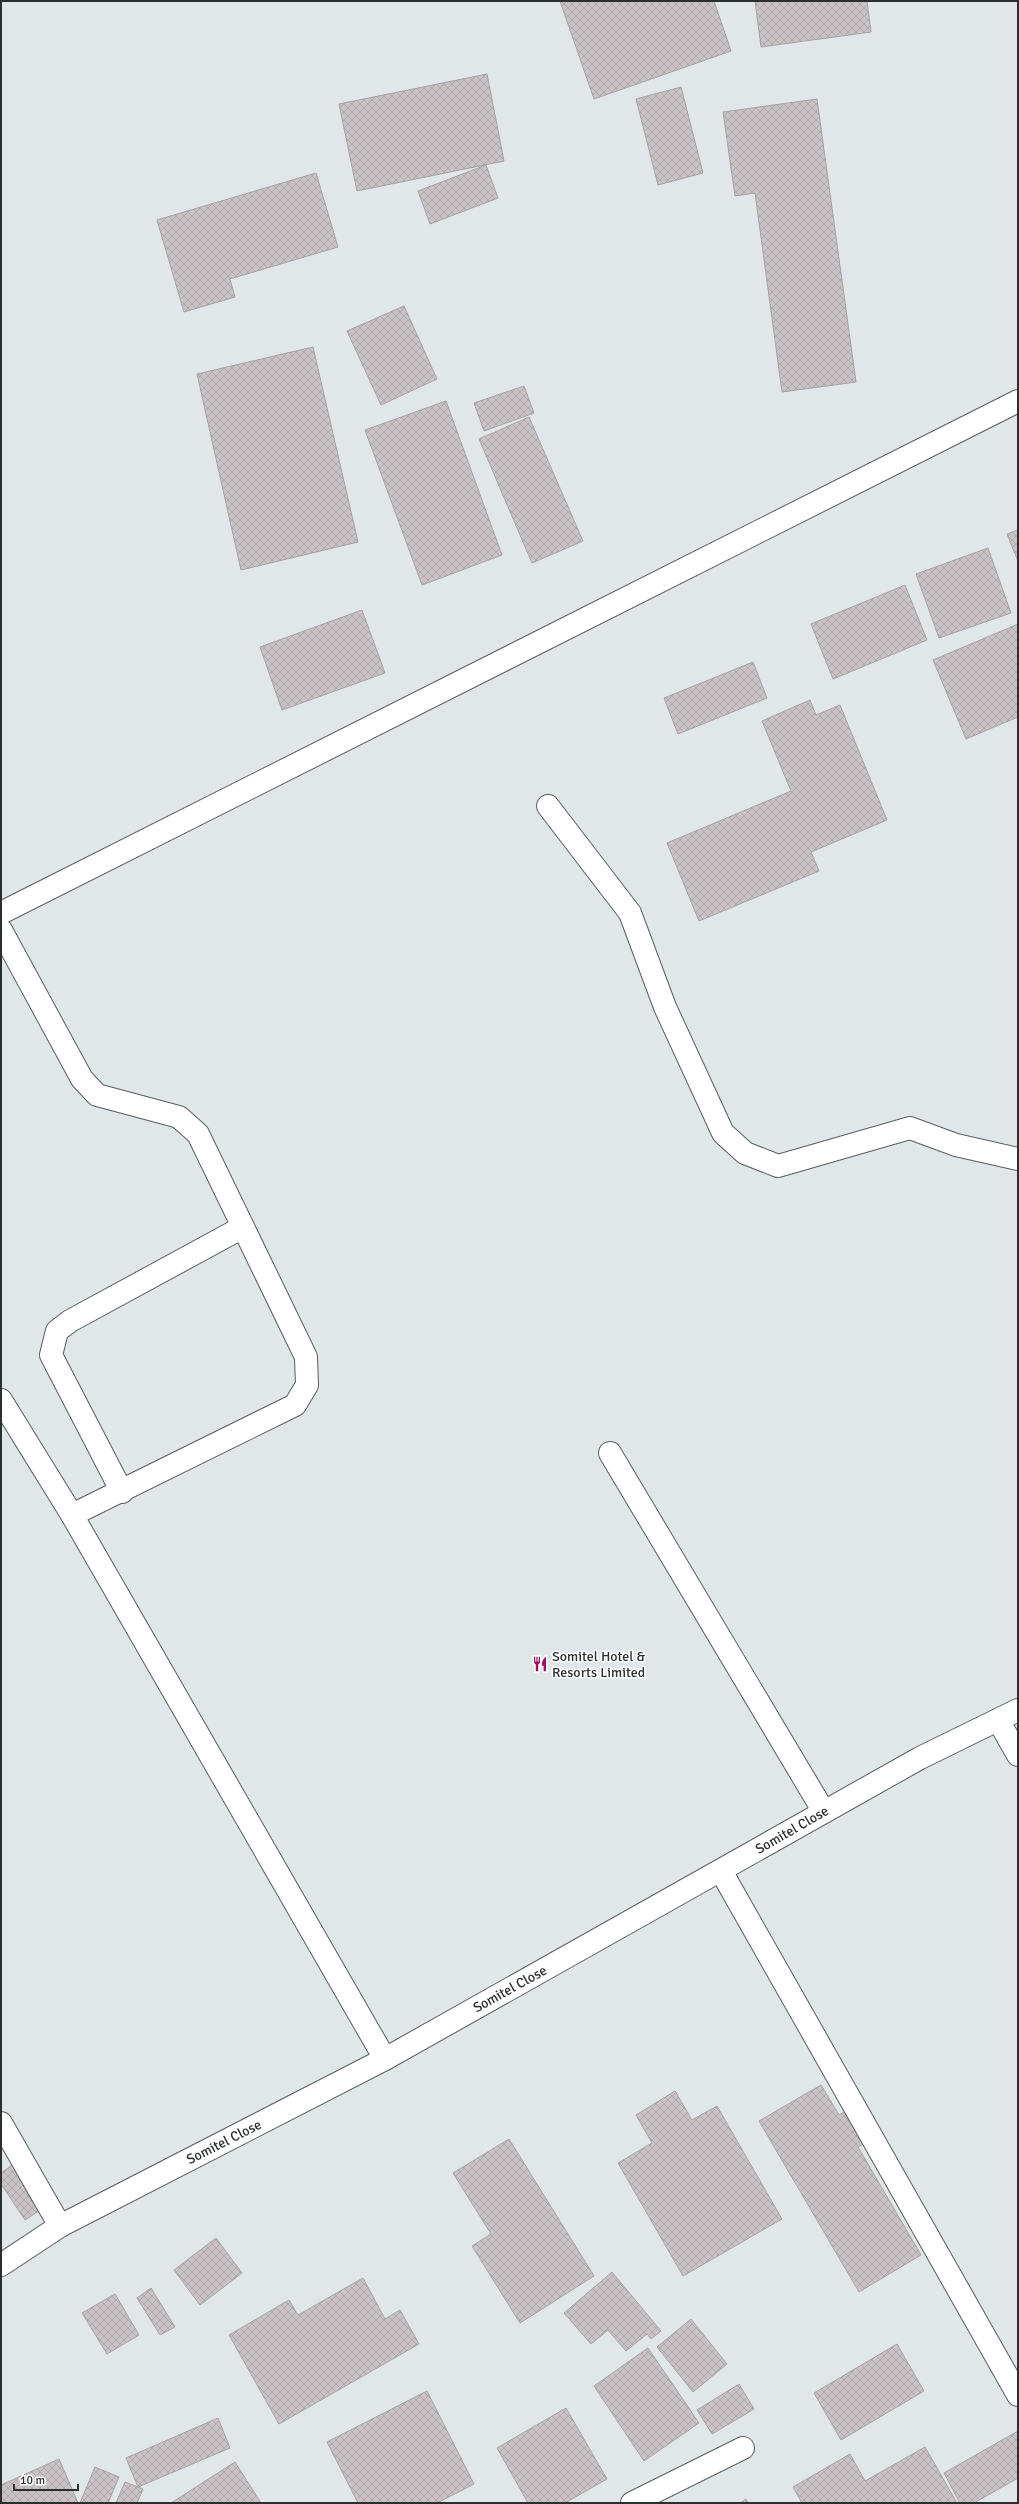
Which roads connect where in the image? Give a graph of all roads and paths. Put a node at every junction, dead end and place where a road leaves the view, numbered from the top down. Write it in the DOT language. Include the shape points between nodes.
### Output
graph roads {
  1 [pos="1018,401"];
  2 [pos="548,806"];
  3 [pos="1,913"];
  4 [pos="1,930"];
  5 [pos="1018,1159"];
  6 [pos="243,1227"];
  7 [pos="1,1400"];
  8 [pos="610,1453"];
  9 [pos="122,1492"];
  10 [pos="72,1515"];
  11 [pos="1018,1710"];
  12 [pos="998,1720"];
  13 [pos="1018,1755"];
  14 [pos="824,1812"];
  15 [pos="721,1871"];
  16 [pos="385,2059"];
  17 [pos="1,2123"];
  18 [pos="60,2226"];
  19 [pos="1,2265"];
  20 [pos="1018,2395"];
  21 [pos="743,2448"];
  22 [pos="632,2503"];
  1 -- 3 [label="street"];
  2 -- 5 [label="street" via="630,913 665,1007 723,1133 745,1152 778,1166 910,1128 956,1145"];
  4 -- 6 [label="street" via="82,1080 97,1095 179,1117 198,1134"];
  6 -- 9 [label="street" via="306,1357 307,1385 295,1405"];
  6 -- 9 [label="street" via="70,1321 57,1331 51,1355"];
  7 -- 10 [label="street"];
  8 -- 14 [label="street"];
  9 -- 10 [label="street"];
  10 -- 16 [label="street"];
  11 -- 12 [label="street, Somitel Close"];
  12 -- 13 [label="street"];
  12 -- 14 [label="street, Somitel Close" via="920,1758"];
  14 -- 15 [label="street, Somitel Close"];
  15 -- 16 [label="street, Somitel Close"];
  15 -- 20 [label="street"];
  16 -- 18 [label="street, Somitel Close"];
  17 -- 18 [label="street"];
  18 -- 19 [label="street, Somitel Close"];
  21 -- 22 [label="street"];
}
